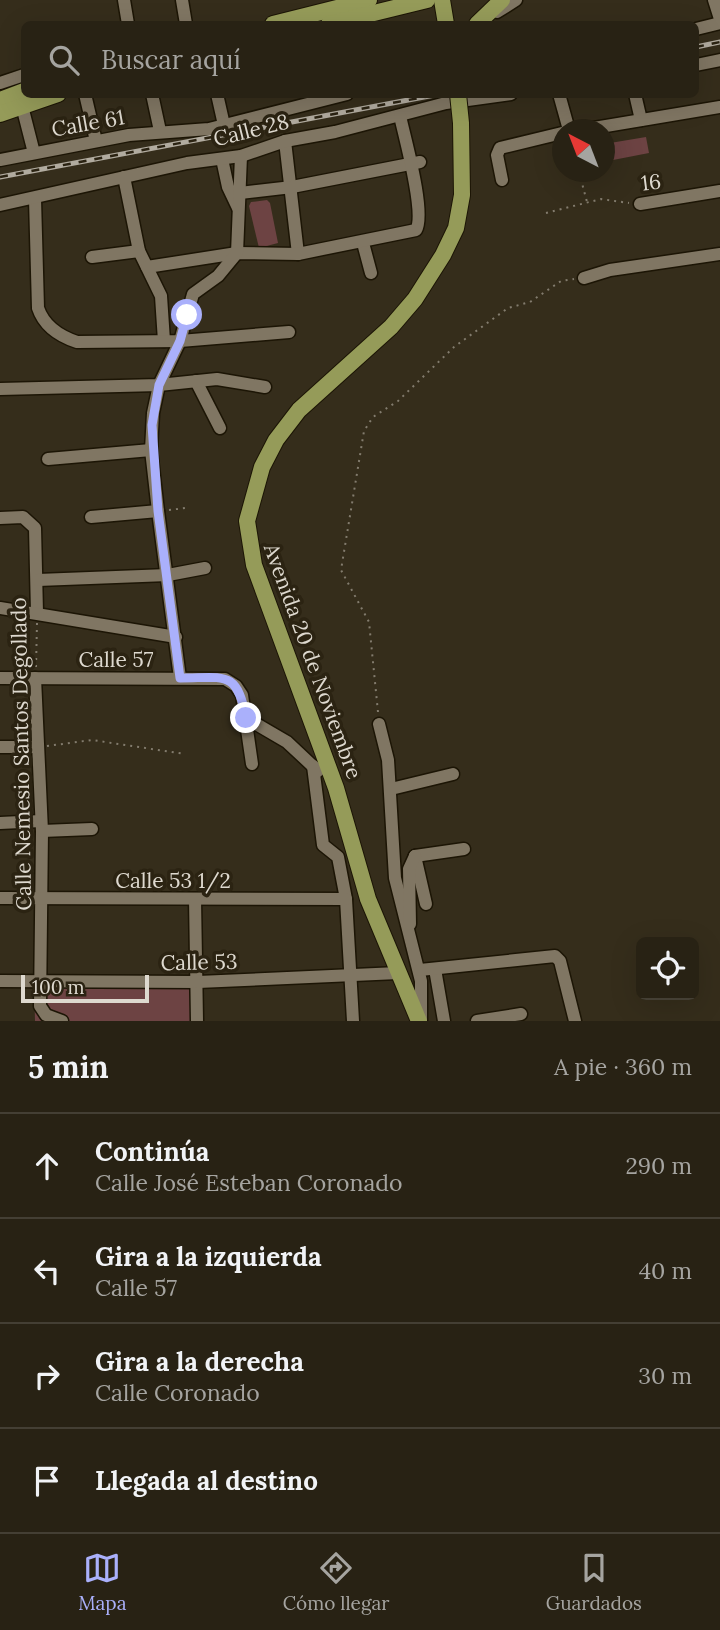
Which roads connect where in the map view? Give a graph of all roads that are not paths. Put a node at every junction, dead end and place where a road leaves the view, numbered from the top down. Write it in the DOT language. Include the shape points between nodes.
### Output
graph roads {
  1 [pos="124,0"];
  2 [pos="182,0"];
  3 [pos="369,0"];
  4 [pos="427,0"];
  5 [pos="502,0"];
  6 [pos="516,0"];
  7 [pos="714,0"];
  8 [pos="447,3"];
  9 [pos="128,21"];
  10 [pos="186,21"];
  11 [pos="285,21"];
  12 [pos="341,21"];
  13 [pos="446,21"];
  14 [pos="453,21"];
  15 [pos="480,21"];
  16 [pos="487,21"];
  17 [pos="720,21"];
  18 [pos="699,28"];
  19 [pos="720,60"];
  20 [pos="699,64"];
  21 [pos="21,76"];
  22 [pos="0,83"];
  23 [pos="23,98"];
  24 [pos="86,98"];
  25 [pos="153,98"];
  26 [pos="219,98"];
  27 [pos="281,98"];
  28 [pos="328,98"];
  29 [pos="458,98"];
  30 [pos="482,98"];
  31 [pos="560,98"];
  32 [pos="636,98"];
  33 [pos="0,100"];
  34 [pos="720,107"];
  35 [pos="283,108"];
  36 [pos="0,114"];
  37 [pos="400,116"];
  38 [pos="566,119"];
  39 [pos="641,120"];
  40 [pos="615,124"];
  41 [pos="224,125"];
  42 [pos="160,131"];
  43 [pos="552,135"];
  44 [pos="96,141"];
  45 [pos="285,141"];
  46 [pos="34,153"];
  47 [pos="241,156"];
  48 [pos="222,159"];
  49 [pos="0,160"];
  50 [pos="415,163"];
  51 [pos="124,177"];
  52 [pos="502,180"];
  53 [pos="292,187"];
  54 [pos="720,191"];
  55 [pos="240,193"];
  56 [pos="34,199"];
  57 [pos="640,204"];
  58 [pos="0,205"];
  59 [pos="239,209"];
  60 [pos="363,243"];
  61 [pos="139,251"];
  62 [pos="237,253"];
  63 [pos="298,254"];
  64 [pos="720,254"];
  65 [pos="92,257"];
  66 [pos="147,267"];
  67 [pos="370,273"];
  68 [pos="584,278"];
  69 [pos="289,332"];
  70 [pos="164,341"];
  71 [pos="180,341"];
  72 [pos="196,381"];
  73 [pos="159,385"];
  74 [pos="265,387"];
  75 [pos="0,390"];
  76 [pos="220,428"];
  77 [pos="152,450"];
  78 [pos="48,459"];
  79 [pos="158,511"];
  80 [pos="0,517"];
  81 [pos="91,517"];
  82 [pos="205,568"];
  83 [pos="168,575"];
  84 [pos="38,580"];
  85 [pos="0,608"];
  86 [pos="37,613"];
  87 [pos="176,637"];
  88 [pos="0,678"];
  89 [pos="35,678"];
  90 [pos="180,678"];
  91 [pos="246,718"];
  92 [pos="379,724"];
  93 [pos="0,747"];
  94 [pos="36,747"];
  95 [pos="252,764"];
  96 [pos="313,766"];
  97 [pos="453,774"];
  98 [pos="336,788"];
  99 [pos="391,789"];
  100 [pos="0,823"];
  101 [pos="42,826"];
  102 [pos="92,828"];
  103 [pos="464,849"];
  104 [pos="415,856"];
  105 [pos="0,898"];
  106 [pos="42,899"];
  107 [pos="195,899"];
  108 [pos="346,899"];
  109 [pos="426,904"];
  110 [pos="411,944"];
  111 [pos="435,969"];
  112 [pos="419,970"];
  113 [pos="398,973"];
  114 [pos="352,976"];
  115 [pos="0,981"];
  116 [pos="41,981"];
  117 [pos="198,982"];
  118 [pos="521,1014"];
  119 [pos="62,1021"];
  120 [pos="197,1021"];
  121 [pos="353,1021"];
  122 [pos="420,1021"];
  123 [pos="444,1021"];
  124 [pos="477,1021"];
  125 [pos="575,1021"];
  1 -- 9 [label="street"];
  2 -- 10 [label="street"];
  3 -- 11 [label="main road"];
  4 -- 12 [label="main road"];
  5 -- 15 [label="main road"];
  6 -- 16 [label="street"];
  7 -- 17 [label="street"];
  8 -- 13 [label="main road"];
  8 -- 14 [label="main road"];
  17 -- 18 [label="street"];
  19 -- 20 [label="street"];
  21 -- 22 [label="street"];
  23 -- 33 [label="main road"];
  23 -- 36 [label="main road"];
  23 -- 46 [label="street"];
  24 -- 44 [label="street"];
  25 -- 42 [label="street"];
  26 -- 41 [label="street"];
  27 -- 35 [label="street"];
  28 -- 35 [label="street, Calle 61"];
  29 -- 98 [label="main road, Avenida 20 de Noviembre, bridge" via="462,195 456,228 443,256 391,327 299,410 276,440 262,467 247,521 254,565"];
  30 -- 37 [label="street, Calle 28"];
  31 -- 38 [label="street"];
  32 -- 39 [label="street"];
  34 -- 39 [label="street"];
  35 -- 41 [label="street, Calle 61"];
  37 -- 45 [label="street, Calle 28"];
  37 -- 50 [label="street"];
  39 -- 40 [label="street"];
  41 -- 42 [label="street, Calle 61"];
  42 -- 44 [label="street, Calle 61"];
  43 -- 52 [label="street" via="506,145 497,155"];
  44 -- 46 [label="street, Calle 61"];
  45 -- 47 [label="street, Calle 28"];
  45 -- 53 [label="street"];
  46 -- 49 [label="street, Calle 61"];
  47 -- 48 [label="street, Calle 28"];
  47 -- 55 [label="street"];
  48 -- 51 [label="street, Calle 28"];
  48 -- 59 [label="street"];
  50 -- 53 [label="street"];
  50 -- 60 [label="street" via="419,223 413,231"];
  51 -- 56 [label="street, Calle 28"];
  51 -- 61 [label="street"];
  53 -- 55 [label="street"];
  53 -- 63 [label="street"];
  54 -- 57 [label="street, 16"];
  55 -- 59 [label="street"];
  56 -- 58 [label="street, Calle 28"];
  56 -- 70 [label="street" via="38,308 45,322 77,342"];
  59 -- 62 [label="street"];
  60 -- 63 [label="street"];
  60 -- 67 [label="street"];
  61 -- 65 [label="street"];
  61 -- 66 [label="street"];
  62 -- 63 [label="street"];
  62 -- 66 [label="street"];
  62 -- 71 [label="street" via="218,276 193,294"];
  64 -- 68 [label="street"];
  66 -- 70 [label="street" via="161,296"];
  69 -- 71 [label="street"];
  70 -- 71 [label="street"];
  71 -- 73 [label="street"];
  72 -- 73 [label="street"];
  72 -- 74 [label="street" via="227,380"];
  72 -- 76 [label="street"];
  73 -- 75 [label="street"];
  73 -- 77 [label="street"];
  77 -- 78 [label="street"];
  77 -- 79 [label="street"];
  79 -- 81 [label="street"];
  79 -- 83 [label="street"];
  80 -- 84 [label="street, Calle Nemesio Santos Degollado" via="23,517 35,528"];
  82 -- 83 [label="street"];
  83 -- 84 [label="street"];
  83 -- 87 [label="street"];
  84 -- 86 [label="street, Calle Nemesio Santos Degollado"];
  85 -- 86 [label="street"];
  86 -- 87 [label="street"];
  87 -- 90 [label="street"];
  88 -- 89 [label="street, Calle 57"];
  89 -- 90 [label="street, Calle 57"];
  89 -- 94 [label="street, Calle Nemesio Santos Degollado"];
  90 -- 91 [label="street, Calle 57" via="231,682 239,689"];
  91 -- 95 [label="street"];
  91 -- 96 [label="street" via="287,742"];
  92 -- 99 [label="street"];
  93 -- 94 [label="street"];
  94 -- 101 [label="street, Calle Nemesio Santos Degollado"];
  96 -- 98 [label="street"];
  96 -- 108 [label="street" via="323,845 338,856"];
  97 -- 99 [label="street"];
  98 -- 113 [label="main road, Avenida 20 de Noviembre" via="368,899"];
  99 -- 110 [label="street" via="395,878"];
  100 -- 101 [label="street"];
  101 -- 102 [label="street"];
  101 -- 106 [label="street, Calle Nemesio Santos Degollado"];
  103 -- 104 [label="street"];
  104 -- 109 [label="street"];
  104 -- 110 [label="street" via="409,869"];
  105 -- 106 [label="street, Calle 53 1/2"];
  106 -- 107 [label="street, Calle 53 1/2"];
  106 -- 116 [label="street, Calle Nemesio Santos Degollado"];
  107 -- 108 [label="street, Calle 53 1/2"];
  107 -- 117 [label="street"];
  108 -- 114 [label="street"];
  110 -- 112 [label="street"];
  111 -- 112 [label="street"];
  111 -- 123 [label="street"];
  111 -- 125 [label="street" via="549,955 560,961"];
  112 -- 122 [label="street"];
  113 -- 114 [label="street, Calle 53"];
  113 -- 122 [label="main road, Avenida 20 de Noviembre"];
  114 -- 117 [label="street, Calle 53"];
  114 -- 121 [label="street"];
  115 -- 116 [label="street, Calle 53"];
  116 -- 117 [label="street, Calle 53"];
  116 -- 119 [label="street, Calle Nemesio Santos Degollado" via="41,1010"];
  117 -- 120 [label="street"];
  118 -- 124 [label="street"];
}
